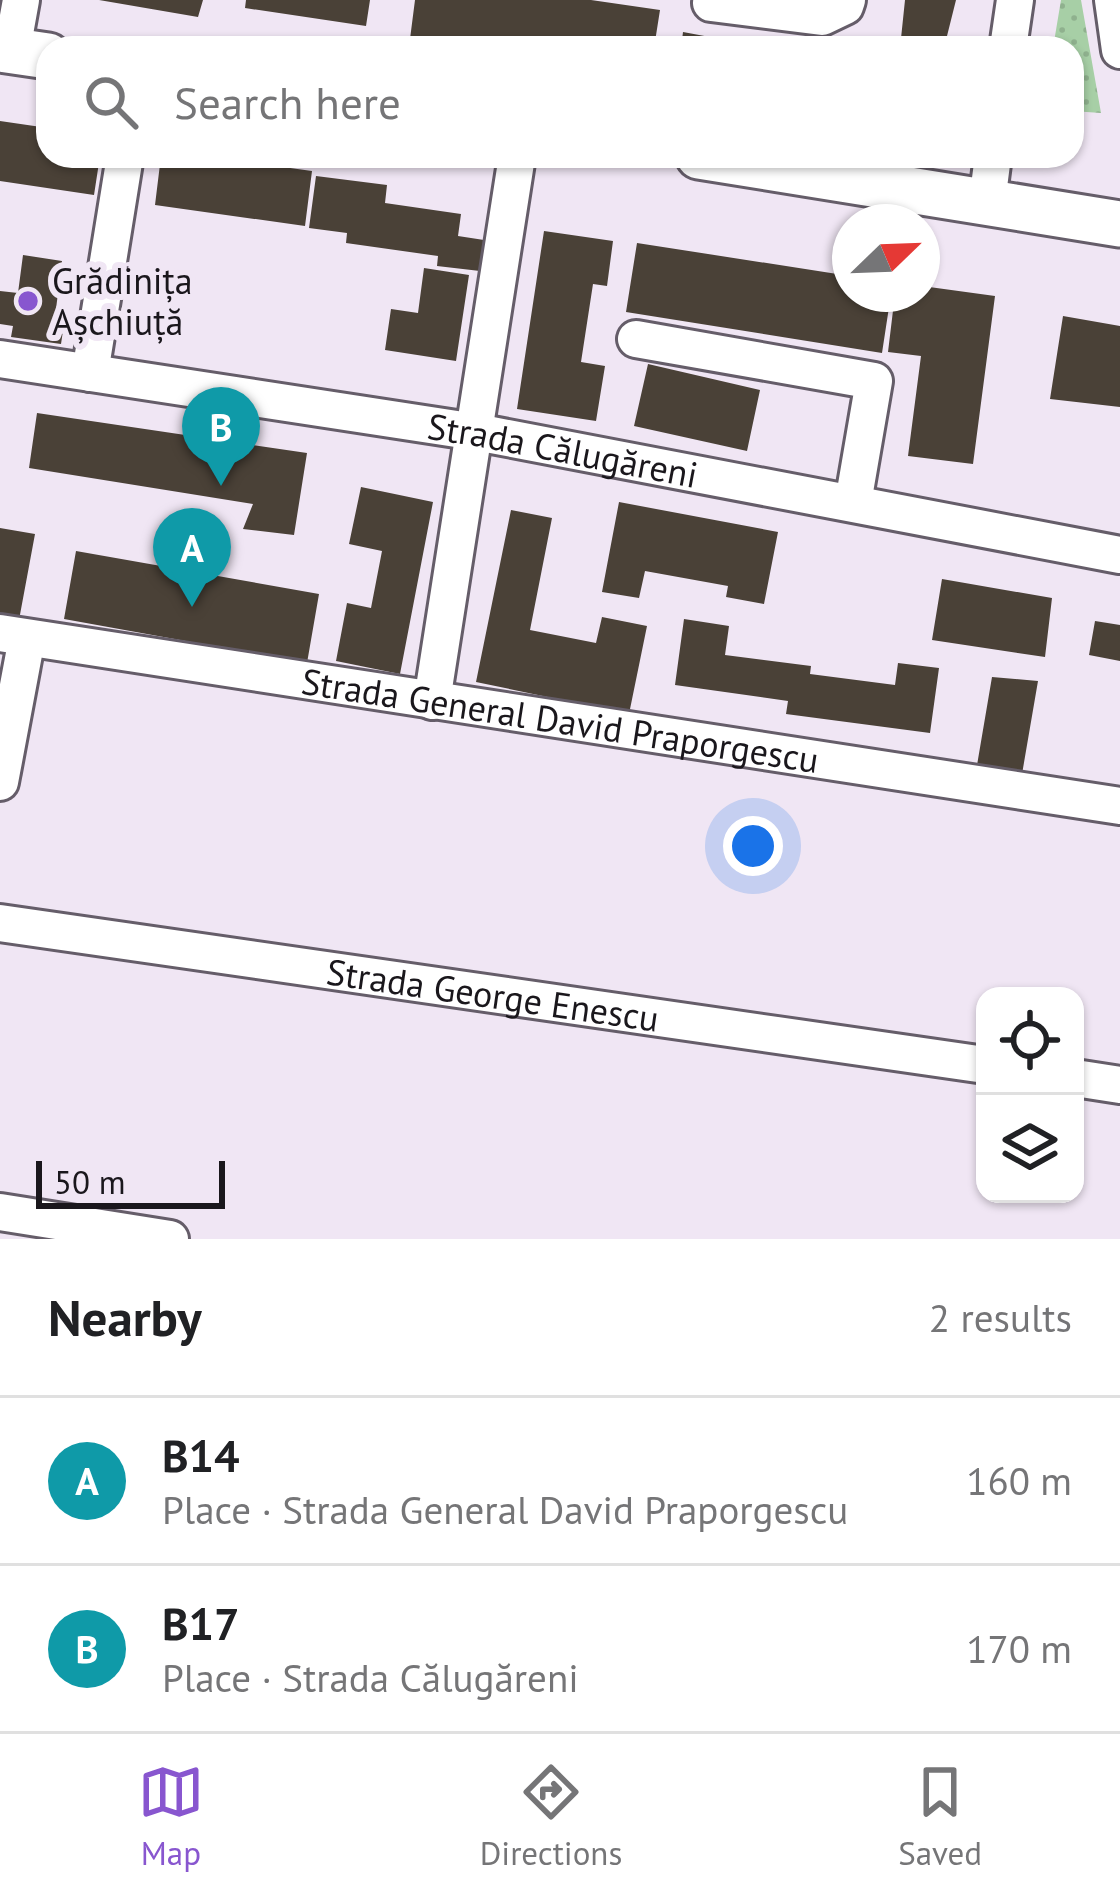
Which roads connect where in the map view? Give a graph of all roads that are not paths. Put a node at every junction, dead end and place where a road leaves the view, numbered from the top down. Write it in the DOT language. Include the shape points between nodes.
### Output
graph roads {
  1 [pos="20,0"];
  2 [pos="847,0"];
  3 [pos="1015,0"];
  4 [pos="1113,0"];
  5 [pos="711,3"];
  6 [pos="1010,36"];
  7 [pos="1120,50"];
  8 [pos="20,52"];
  9 [pos="123,168"];
  10 [pos="515,168"];
  11 [pos="774,168"];
  12 [pos="991,168"];
  13 [pos="987,202"];
  14 [pos="1120,224"];
  15 [pos="636,339"];
  16 [pos="0,359"];
  17 [pos="90,373"];
  18 [pos="476,432"];
  19 [pos="853,503"];
  20 [pos="1120,555"];
  21 [pos="13,635"];
  22 [pos="432,701"];
  23 [pos="0,782"];
  24 [pos="1120,806"];
  25 [pos="0,923"];
  26 [pos="976,1064"];
  27 [pos="1084,1079"];
  28 [pos="1120,1084"];
  29 [pos="0,1212"];
  30 [pos="170,1239"];
  1 -- 8 [label="street"];
  2 -- 5 [label="street" via="822,17"];
  3 -- 6 [label="street"];
  4 -- 7 [label="street"];
  9 -- 17 [label="street"];
  10 -- 18 [label="street"];
  11 -- 13 [label="main road"];
  12 -- 13 [label="street"];
  13 -- 14 [label="main road"];
  15 -- 19 [label="street" via="874,381"];
  16 -- 17 [label="street, Strada Călugăreni"];
  17 -- 18 [label="street, Strada Călugăreni"];
  18 -- 19 [label="street, Strada Călugăreni"];
  18 -- 22 [label="street"];
  19 -- 20 [label="street, Strada Călugăreni"];
  21 -- 22 [label="street, Strada General David Praporgescu"];
  21 -- 23 [label="street"];
  22 -- 24 [label="street, Strada General David Praporgescu"];
  25 -- 26 [label="street, Strada George Enescu"];
  27 -- 28 [label="street"];
  29 -- 30 [label="street"];
}
